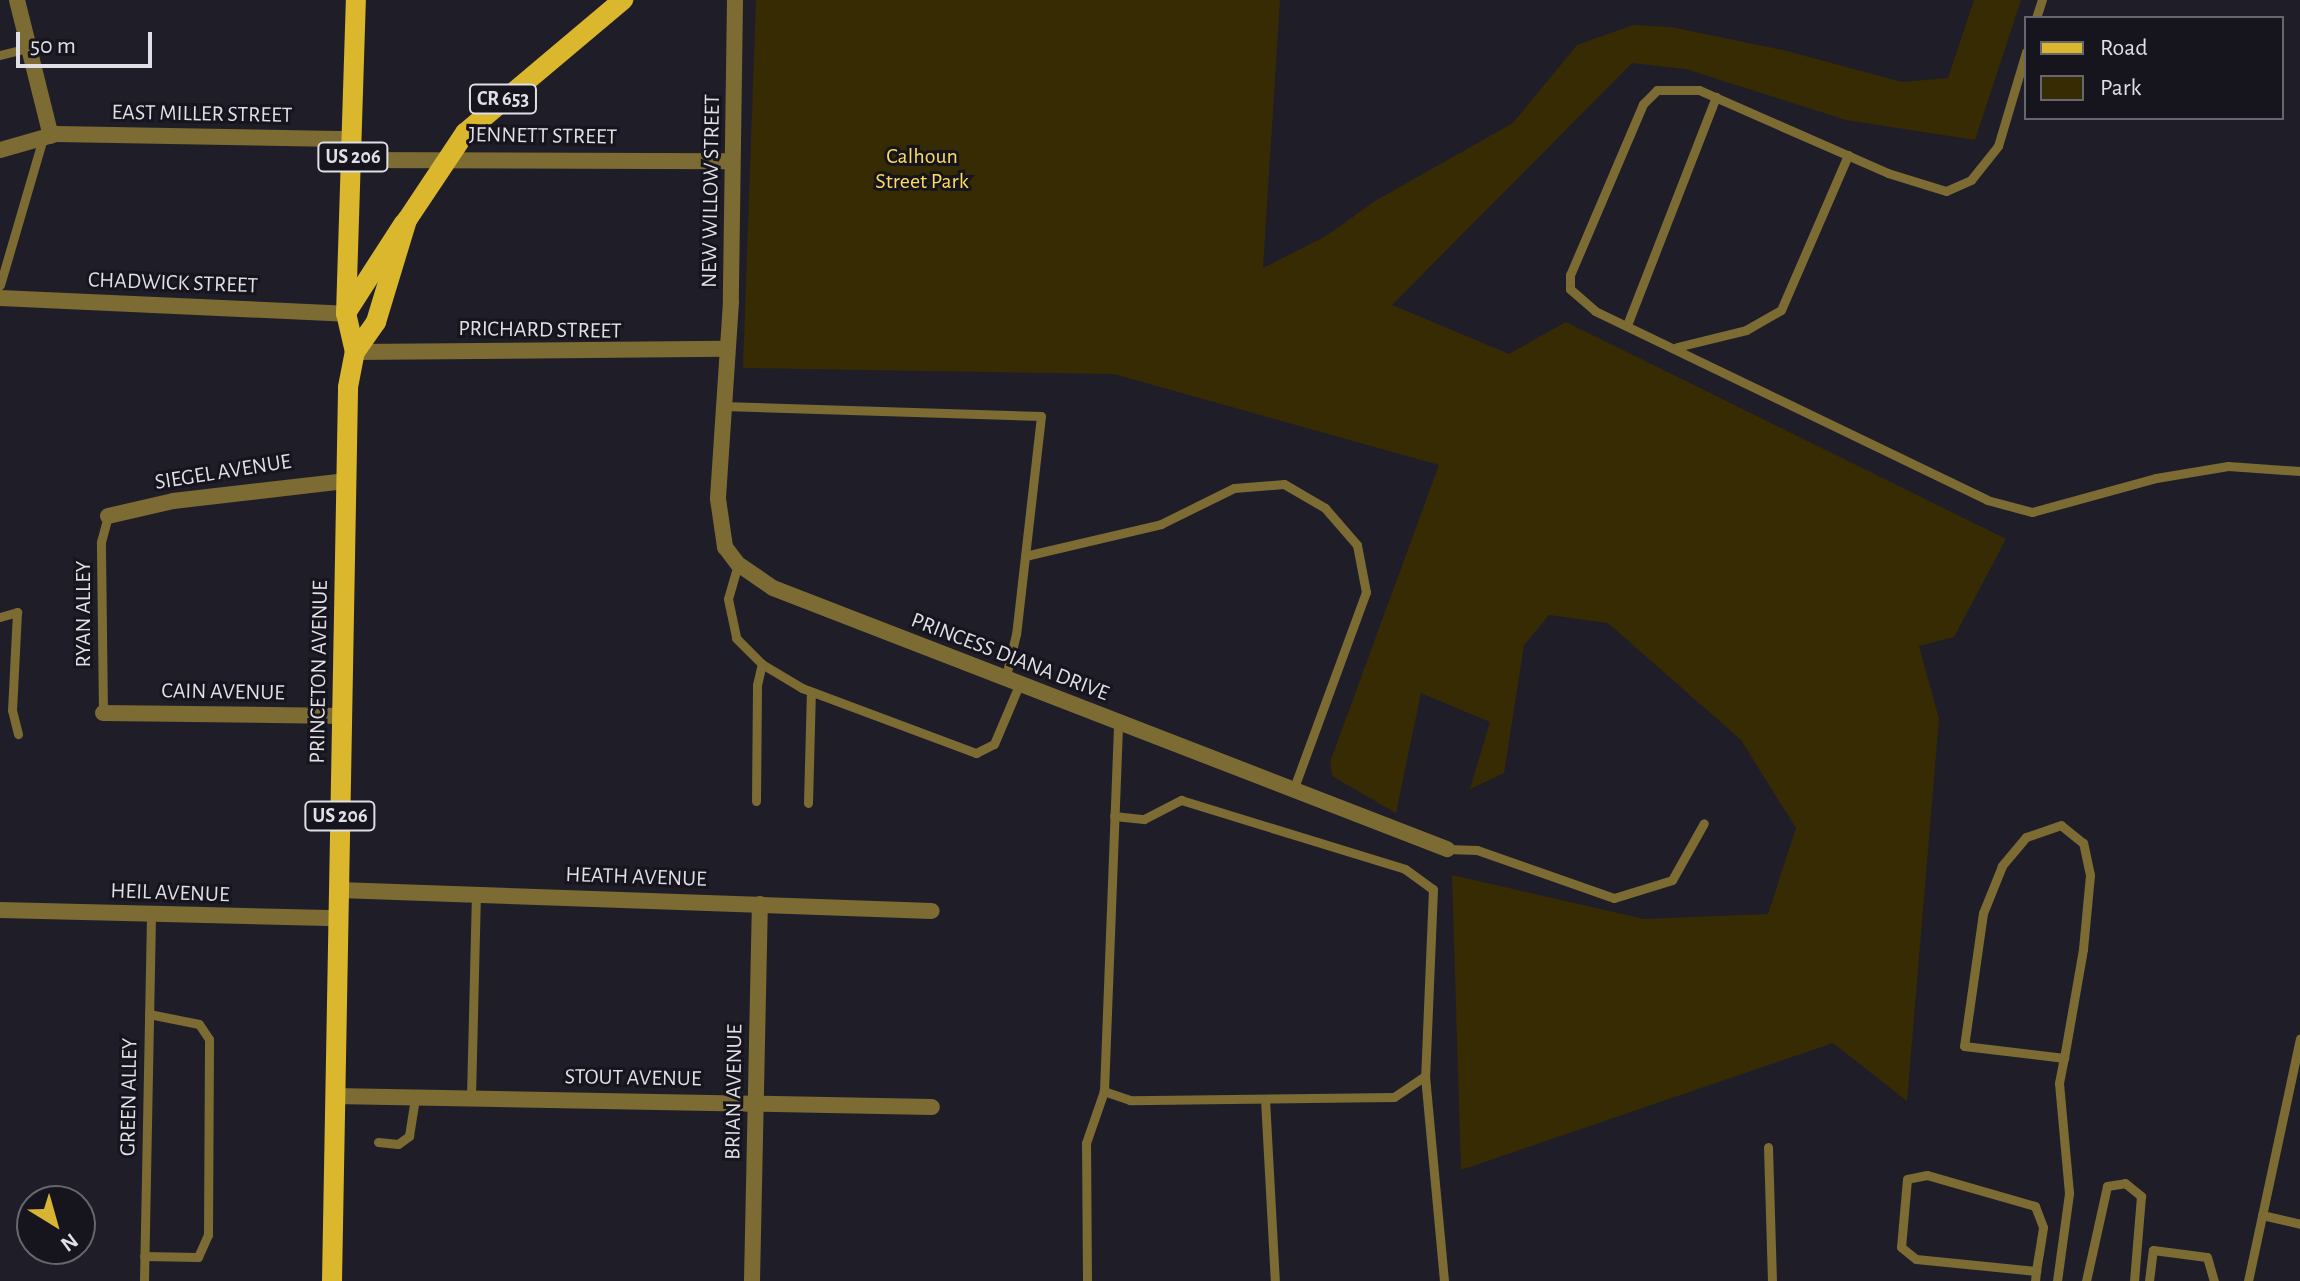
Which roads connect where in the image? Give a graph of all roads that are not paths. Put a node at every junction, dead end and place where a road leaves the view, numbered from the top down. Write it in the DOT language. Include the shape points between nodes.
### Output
graph roads {
  1 [pos="17,0"];
  2 [pos="356,0"];
  3 [pos="623,0"];
  4 [pos="735,0"];
  5 [pos="29,48"];
  6 [pos="0,55"];
  7 [pos="2024,59"];
  8 [pos="1716,97"];
  9 [pos="47,137"];
  10 [pos="0,150"];
  11 [pos="353,150"];
  12 [pos="1848,155"];
  13 [pos="447,157"];
  14 [pos="732,161"];
  15 [pos="407,220"];
  16 [pos="0,285"];
  17 [pos="0,298"];
  18 [pos="346,314"];
  19 [pos="1627,325"];
  20 [pos="1677,347"];
  21 [pos="725,349"];
  22 [pos="355,352"];
  23 [pos="723,381"];
  24 [pos="722,406"];
  25 [pos="2300,471"];
  26 [pos="347,481"];
  27 [pos="108,516"];
  28 [pos="1025,556"];
  29 [pos="738,564"];
  30 [pos="0,617"];
  31 [pos="762,664"];
  32 [pos="1012,682"];
  33 [pos="811,692"];
  34 [pos="103,713"];
  35 [pos="342,716"];
  36 [pos="1118,723"];
  37 [pos="18,734"];
  38 [pos="1293,790"];
  39 [pos="756,801"];
  40 [pos="808,803"];
  41 [pos="1114,816"];
  42 [pos="1704,823"];
  43 [pos="1447,849"];
  44 [pos="339,890"];
  45 [pos="476,893"];
  46 [pos="760,904"];
  47 [pos="0,910"];
  48 [pos="932,911"];
  49 [pos="151,914"];
  50 [pos="338,918"];
  51 [pos="149,1014"];
  52 [pos="2300,1039"];
  53 [pos="2064,1058"];
  54 [pos="1425,1076"];
  55 [pos="1104,1091"];
  56 [pos="334,1096"];
  57 [pos="415,1097"];
  58 [pos="471,1097"];
  59 [pos="1265,1099"];
  60 [pos="756,1103"];
  61 [pos="932,1107"];
  62 [pos="378,1142"];
  63 [pos="1768,1147"];
  64 [pos="2262,1215"];
  65 [pos="2300,1224"];
  66 [pos="144,1256"];
  67 [pos="2036,1276"];
  68 [pos="144,1281"];
  69 [pos="332,1281"];
  70 [pos="752,1281"];
  71 [pos="1087,1281"];
  72 [pos="1275,1281"];
  73 [pos="1444,1281"];
  74 [pos="1772,1281"];
  75 [pos="2057,1281"];
  76 [pos="2086,1281"];
  77 [pos="2134,1281"];
  78 [pos="2149,1281"];
  79 [pos="2214,1281"];
  80 [pos="2248,1281"];
  1 -- 5 [label="street"];
  2 -- 11 [label="main road, US 206"];
  3 -- 13 [label="main road, CR 653" via="507,96"];
  4 -- 14 [label="street, NEW WILLOW STREET"];
  5 -- 6 [label="lane"];
  5 -- 9 [label="street"];
  7 -- 12 [label="lane" via="1998,146 1984,168 1960,186 1946,191"];
  8 -- 12 [label="lane"];
  8 -- 19 [label="lane"];
  8 -- 19 [label="lane" via="1669,86 1649,97 1570,275 1570,289 1586,306"];
  9 -- 10 [label="street, EAST MILLER STREET"];
  9 -- 11 [label="street, EAST MILLER STREET"];
  9 -- 16 [label="lane"];
  11 -- 13 [label="street, JENNETT STREET"];
  11 -- 18 [label="main road, US 206"];
  12 -- 20 [label="lane" via="1781,310 1746,330"];
  13 -- 14 [label="street, JENNETT STREET"];
  13 -- 15 [label="main road, CR 653"];
  14 -- 21 [label="street, NEW WILLOW STREET" via="731,302"];
  15 -- 18 [label="main road, CR 653" via="393,232"];
  15 -- 22 [label="main road, CR 653" via="376,322"];
  17 -- 18 [label="street, CHADWICK STREET"];
  18 -- 22 [label="main road, US 206"];
  19 -- 20 [label="lane"];
  20 -- 25 [label="lane" via="1987,500 2032,512 2156,478 2228,466"];
  21 -- 22 [label="street, PRICHARD STREET"];
  21 -- 23 [label="street, NEW WILLOW STREET"];
  22 -- 26 [label="main road, PRINCETON AVENUE / US 206" via="348,387"];
  23 -- 24 [label="street, PRINCESS DIANA DRIVE"];
  24 -- 28 [label="lane" via="1041,416"];
  24 -- 29 [label="street, PRINCESS DIANA DRIVE" via="720,525 725,547"];
  26 -- 27 [label="street, SIEGEL AVENUE" via="173,501"];
  26 -- 35 [label="main road, PRINCETON AVENUE / US 206"];
  27 -- 34 [label="lane, RYAN ALLEY" via="101,542"];
  28 -- 32 [label="lane"];
  28 -- 38 [label="lane" via="1161,524 1234,488 1284,484 1325,508 1357,545 1366,592"];
  29 -- 31 [label="lane" via="728,599 736,638"];
  29 -- 32 [label="street, PRINCESS DIANA DRIVE" via="773,588"];
  30 -- 37 [label="lane" via="17,612 12,710"];
  31 -- 33 [label="lane"];
  31 -- 39 [label="lane" via="757,685"];
  32 -- 33 [label="lane" via="994,744 976,753"];
  32 -- 36 [label="street, PRINCESS DIANA DRIVE"];
  33 -- 40 [label="lane"];
  34 -- 35 [label="street, CAIN AVENUE"];
  35 -- 44 [label="main road, PRINCETON AVENUE / US 206"];
  36 -- 38 [label="street, PRINCESS DIANA DRIVE"];
  36 -- 41 [label="lane"];
  38 -- 43 [label="street, PRINCESS DIANA DRIVE"];
  41 -- 54 [label="lane" via="1144,819 1181,800 1405,869 1433,889"];
  41 -- 55 [label="lane"];
  42 -- 43 [label="lane" via="1672,880 1614,898 1477,850"];
  44 -- 45 [label="street, HEATH AVENUE"];
  44 -- 50 [label="main road, PRINCETON AVENUE / US 206"];
  45 -- 46 [label="street, HEATH AVENUE"];
  45 -- 58 [label="lane"];
  46 -- 48 [label="street, HEATH AVENUE"];
  46 -- 60 [label="street, BRIAN AVENUE"];
  47 -- 49 [label="street, HEIL AVENUE"];
  49 -- 50 [label="street, HEIL AVENUE"];
  49 -- 51 [label="lane, GREEN ALLEY"];
  50 -- 56 [label="main road, PRINCETON AVENUE / US 206"];
  51 -- 66 [label="lane, GREEN ALLEY"];
  51 -- 66 [label="lane" via="199,1024 209,1039 208,1235 198,1257"];
  52 -- 64 [label="lane"];
  53 -- 53 [label="lane" via="2090,875 2083,843 2061,825 2026,837 2002,866 1983,913 1964,1046"];
  53 -- 75 [label="lane" via="2059,1083 2069,1193"];
  54 -- 59 [label="lane" via="1394,1097"];
  54 -- 73 [label="lane"];
  55 -- 59 [label="lane" via="1130,1100"];
  55 -- 71 [label="lane" via="1086,1143"];
  56 -- 57 [label="street, STOUT AVENUE"];
  56 -- 69 [label="main road, PRINCETON AVENUE / US 206"];
  57 -- 58 [label="street, STOUT AVENUE"];
  57 -- 62 [label="lane" via="409,1136 398,1144"];
  58 -- 60 [label="street, STOUT AVENUE"];
  59 -- 72 [label="lane"];
  60 -- 61 [label="street, STOUT AVENUE"];
  60 -- 70 [label="street, BRIAN AVENUE"];
  63 -- 74 [label="lane"];
  64 -- 65 [label="lane"];
  64 -- 80 [label="lane"];
  66 -- 68 [label="lane, GREEN ALLEY"];
  67 -- 67 [label="lane" via="2043,1227 2035,1206 1927,1175 1907,1179 1901,1247 1916,1259"];
  76 -- 77 [label="lane" via="2107,1186 2125,1183 2141,1196"];
  78 -- 79 [label="lane" via="2153,1250 2207,1257"];
}
